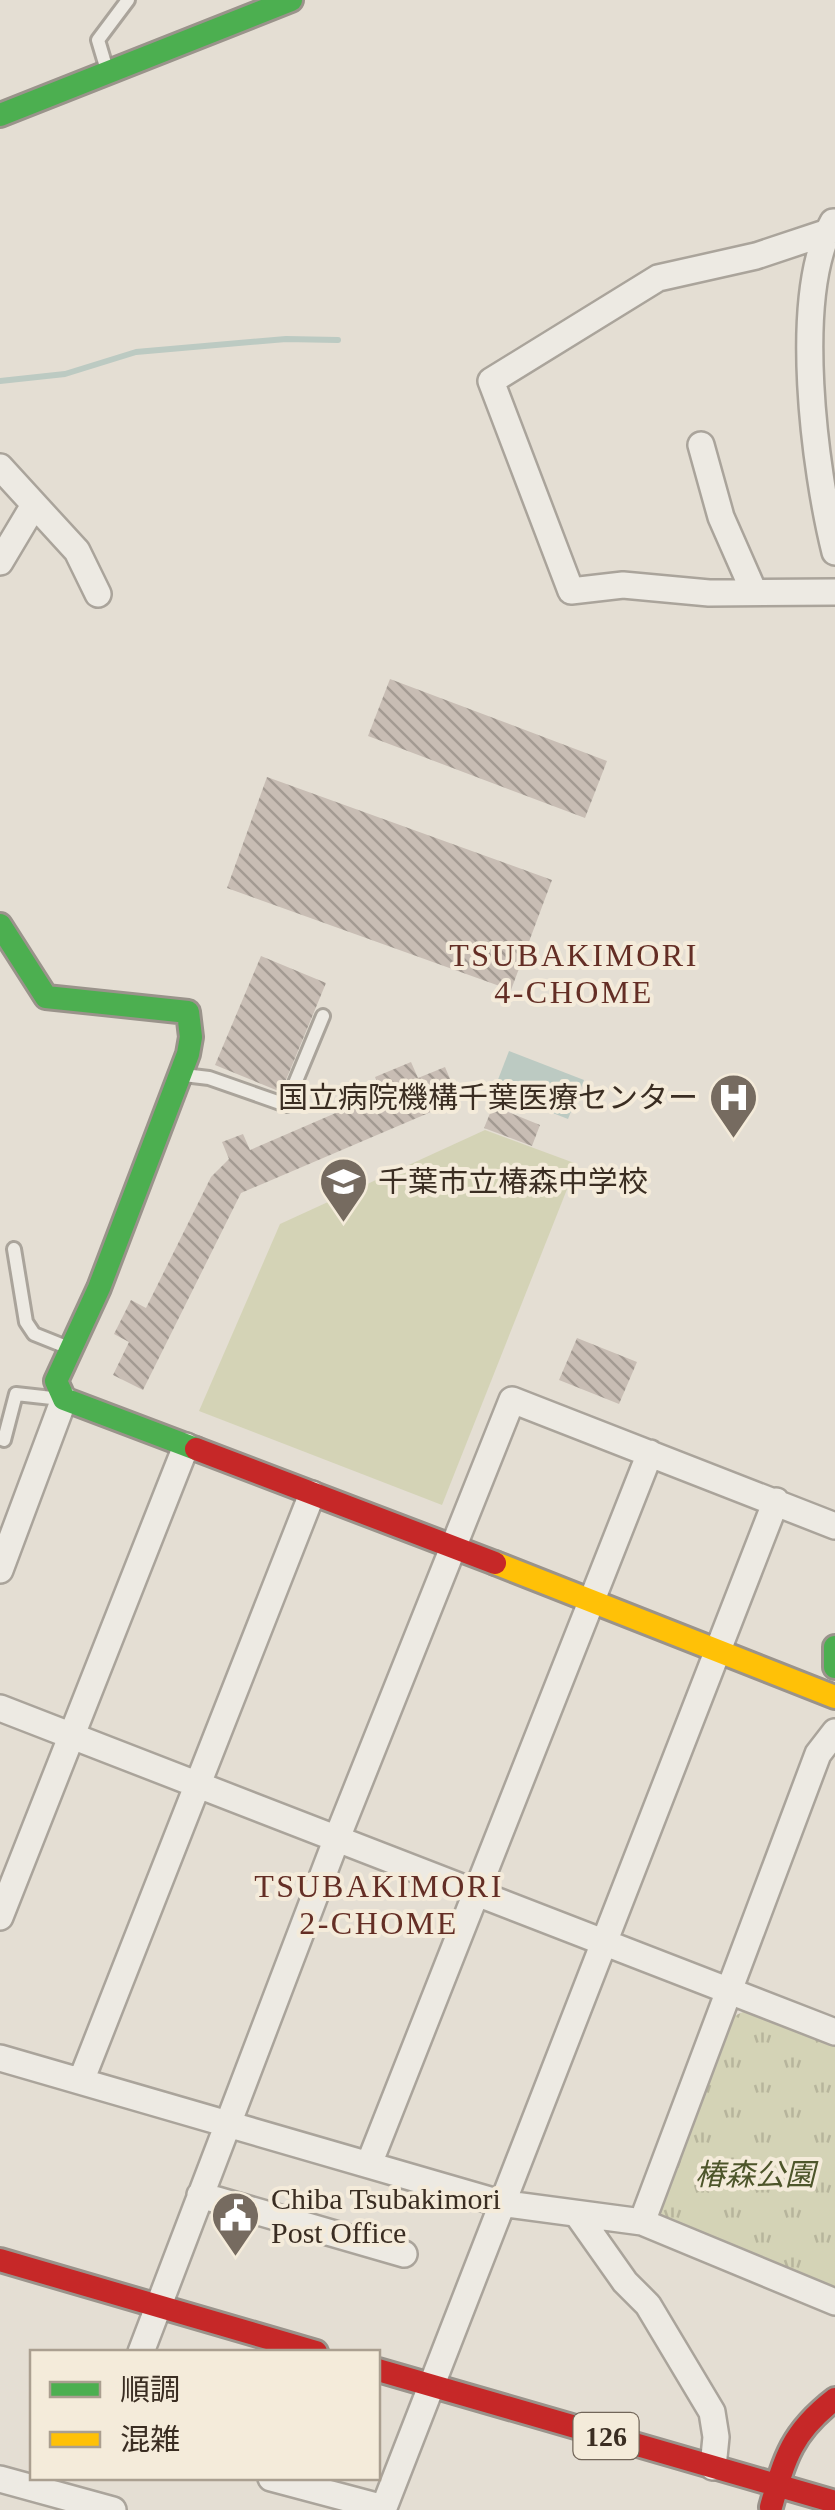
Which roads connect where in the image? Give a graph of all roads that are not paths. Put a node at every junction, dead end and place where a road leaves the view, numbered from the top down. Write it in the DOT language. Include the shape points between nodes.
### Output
graph roads {
  1 [pos="128,0"];
  2 [pos="291,0"];
  3 [pos="108,72"];
  4 [pos="0,115"];
  5 [pos="831,226"];
  6 [pos="701,445"];
  7 [pos="0,467"];
  8 [pos="34,505"];
  9 [pos="835,552"];
  10 [pos="0,562"];
  11 [pos="754,592"];
  12 [pos="835,592"];
  13 [pos="98,594"];
  14 [pos="0,925"];
  15 [pos="323,1016"];
  16 [pos="180,1074"];
  17 [pos="14,1249"];
  18 [pos="72,1349"];
  19 [pos="64,1399"];
  20 [pos="0,1438"];
  21 [pos="186,1446"];
  22 [pos="650,1453"];
  23 [pos="312,1494"];
  24 [pos="776,1501"];
  25 [pos="835,1526"];
  26 [pos="455,1548"];
  27 [pos="0,1570"];
  28 [pos="593,1601"];
  29 [pos="835,1648"];
  30 [pos="719,1649"];
  31 [pos="835,1668"];
  32 [pos="835,1696"];
  33 [pos="0,1708"];
  34 [pos="835,1732"];
  35 [pos="71,1736"];
  36 [pos="197,1784"];
  37 [pos="337,1838"];
  38 [pos="476,1892"];
  39 [pos="0,1917"];
  40 [pos="603,1943"];
  41 [pos="729,1992"];
  42 [pos="835,2032"];
  43 [pos="0,2058"];
  44 [pos="81,2081"];
  45 [pos="226,2124"];
  46 [pos="369,2164"];
  47 [pos="200,2195"];
  48 [pos="500,2204"];
  49 [pos="577,2214"];
  50 [pos="642,2222"];
  51 [pos="404,2254"];
  52 [pos="0,2260"];
  53 [pos="0,2280"];
  54 [pos="835,2302"];
  55 [pos="155,2318"];
  56 [pos="142,2350"];
  57 [pos="235,2350"];
  58 [pos="307,2350"];
  59 [pos="380,2371"];
  60 [pos="380,2390"];
  61 [pos="428,2394"];
  62 [pos="835,2399"];
  63 [pos="712,2467"];
  64 [pos="0,2480"];
  65 [pos="278,2480"];
  66 [pos="84,2496"];
  67 [pos="835,2502"];
  68 [pos="776,2503"];
  69 [pos="383,2509"];
  70 [pos="113,2510"];
  1 -- 3 [label="lane" via="98,40"];
  2 -- 3 [label="main road"];
  3 -- 4 [label="main road"];
  5 -- 9 [label="street" via="814,298 812,417"];
  5 -- 11 [label="street" via="756,256 658,278 491,380 571,590 623,585"];
  6 -- 11 [label="street" via="721,517"];
  7 -- 8 [label="street"];
  8 -- 10 [label="street"];
  8 -- 13 [label="street" via="78,551"];
  11 -- 12 [label="street"];
  14 -- 16 [label="main road" via="46,998 188,1012 191,1037"];
  15 -- 16 [label="lane" via="286,1104"];
  16 -- 18 [label="main road"];
  17 -- 18 [label="lane" via="26,1322 34,1334"];
  18 -- 19 [label="main road" via="56,1381"];
  19 -- 20 [label="lane" via="16,1394"];
  19 -- 21 [label="main road"];
  19 -- 27 [label="street"];
  21 -- 23 [label="main road"];
  21 -- 35 [label="street"];
  22 -- 24 [label="street"];
  22 -- 26 [label="street" via="512,1400"];
  22 -- 28 [label="street"];
  23 -- 26 [label="main road"];
  23 -- 36 [label="street"];
  24 -- 25 [label="street"];
  24 -- 30 [label="street"];
  26 -- 28 [label="main road"];
  26 -- 37 [label="street"];
  28 -- 30 [label="main road"];
  28 -- 38 [label="street"];
  29 -- 31 [label="main road"];
  30 -- 32 [label="main road"];
  30 -- 40 [label="street"];
  33 -- 35 [label="street"];
  34 -- 41 [label="street" via="818,1754"];
  35 -- 36 [label="street"];
  35 -- 39 [label="street"];
  36 -- 37 [label="street"];
  36 -- 44 [label="street"];
  37 -- 38 [label="street"];
  37 -- 45 [label="street"];
  38 -- 40 [label="street"];
  38 -- 46 [label="street"];
  40 -- 41 [label="street"];
  40 -- 48 [label="street"];
  41 -- 42 [label="street"];
  41 -- 50 [label="street"];
  43 -- 44 [label="street"];
  44 -- 45 [label="street"];
  45 -- 46 [label="street"];
  45 -- 47 [label="street"];
  46 -- 48 [label="street"];
  47 -- 51 [label="street"];
  47 -- 55 [label="street"];
  48 -- 49 [label="street"];
  48 -- 61 [label="street"];
  49 -- 50 [label="street"];
  49 -- 63 [label="street" via="648,2304 712,2412"];
  50 -- 54 [label="street"];
  52 -- 55 [label="main road"];
  53 -- 55 [label="main road"];
  55 -- 56 [label="street"];
  55 -- 57 [label="main road"];
  55 -- 58 [label="main road"];
  59 -- 61 [label="main road, 126"];
  60 -- 61 [label="main road, 126"];
  61 -- 63 [label="main road, 126"];
  61 -- 68 [label="main road, 126"];
  61 -- 69 [label="street"];
  62 -- 68 [label="main road" via="791,2438"];
  63 -- 68 [label="main road, 126"];
  64 -- 66 [label="street"];
  65 -- 69 [label="street"];
  66 -- 70 [label="street"];
  67 -- 68 [label="main road, 126"];
}
